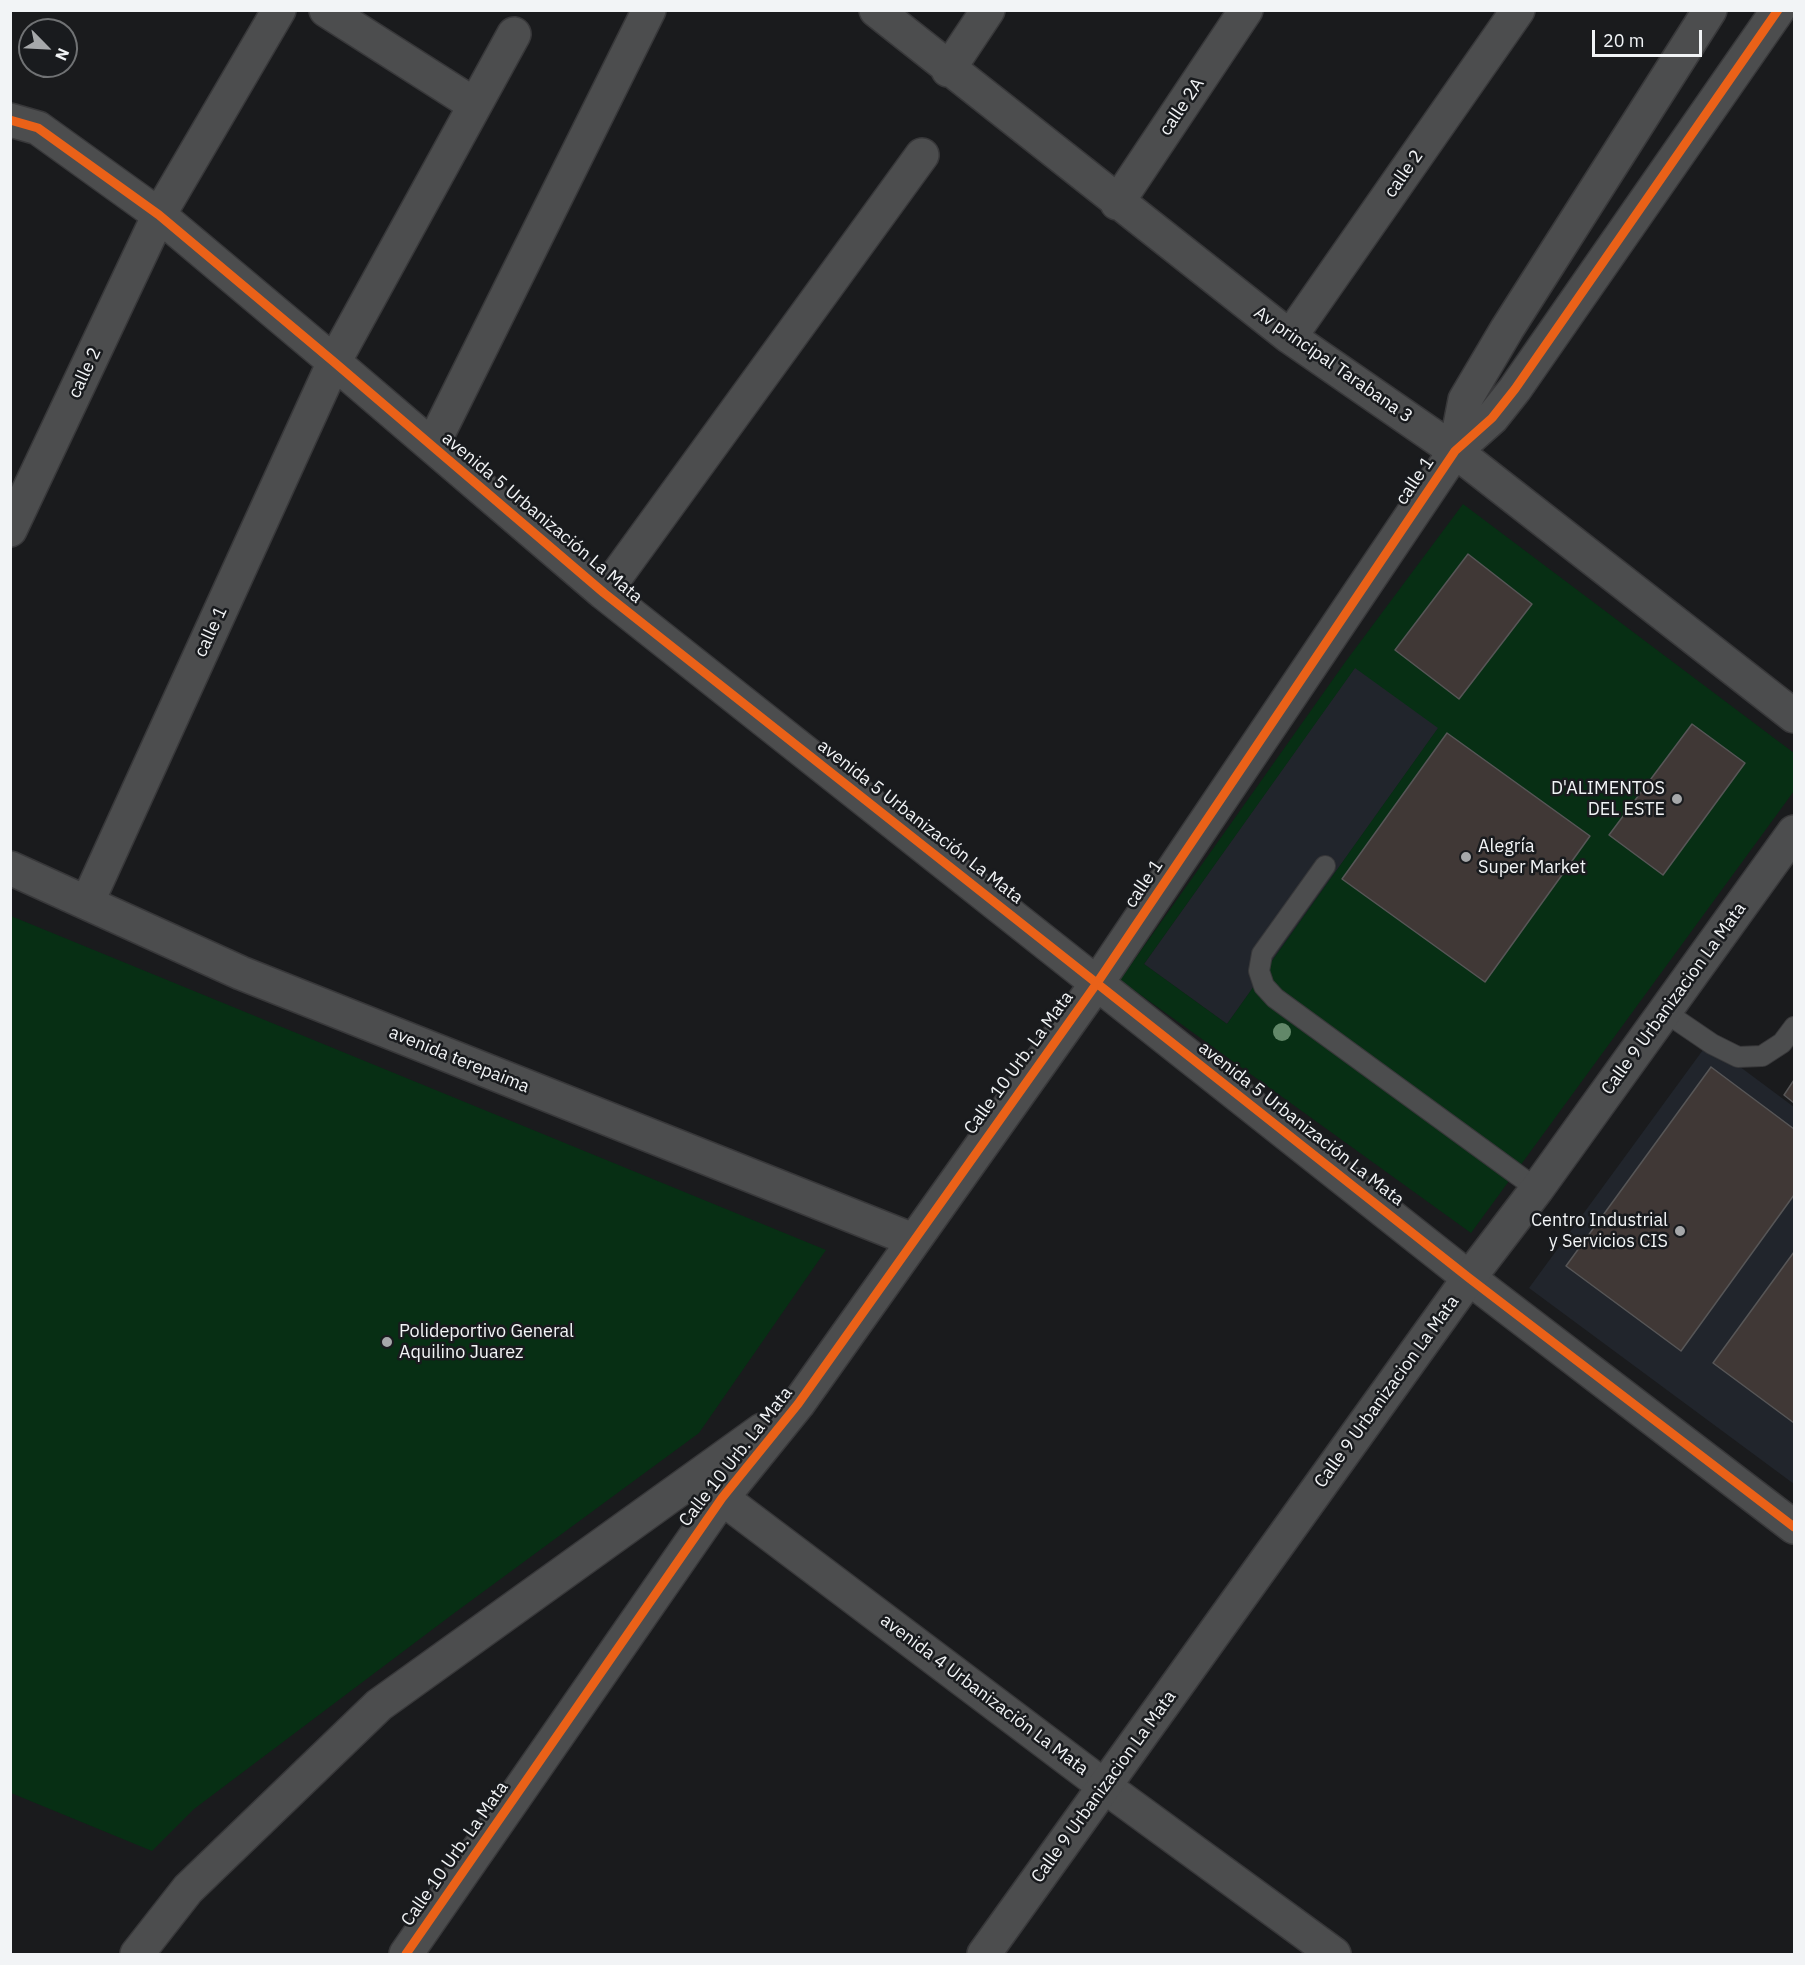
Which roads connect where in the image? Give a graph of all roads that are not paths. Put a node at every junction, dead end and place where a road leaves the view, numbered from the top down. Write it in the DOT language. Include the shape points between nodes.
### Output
graph roads {
  1 [pos="279,10"];
  2 [pos="326,10"];
  3 [pos="650,10"];
  4 [pos="876,10"];
  5 [pos="988,10"];
  6 [pos="1246,10"];
  7 [pos="1518,10"];
  8 [pos="1710,10"];
  9 [pos="1778,10"];
  10 [pos="514,34"];
  11 [pos="948,70"];
  12 [pos="475,105"];
  13 [pos="24,124"];
  14 [pos="922,155"];
  15 [pos="1117,203"];
  16 [pos="159,215"];
  17 [pos="1290,337"];
  18 [pos="334,362"];
  19 [pos="432,446"];
  20 [pos="1455,451"];
  21 [pos="10,530"];
  22 [pos="604,593"];
  23 [pos="1794,716"];
  24 [pos="1794,832"];
  25 [pos="1325,866"];
  26 [pos="10,868"];
  27 [pos="87,903"];
  28 [pos="1097,983"];
  29 [pos="1665,1012"];
  30 [pos="1794,1027"];
  31 [pos="1537,1189"];
  32 [pos="913,1240"];
  33 [pos="1469,1278"];
  34 [pos="798,1404"];
  35 [pos="722,1498"];
  36 [pos="1794,1527"];
  37 [pos="1104,1786"];
  38 [pos="136,1954"];
  39 [pos="406,1954"];
  40 [pos="984,1954"];
  41 [pos="1334,1954"];
  1 -- 16 [label="street, calle 2"];
  2 -- 12 [label="street"];
  3 -- 19 [label="street"];
  4 -- 11 [label="street, Av principal Tarabana 3"];
  5 -- 11 [label="street"];
  6 -- 15 [label="street, calle 2A"];
  7 -- 17 [label="street, calle 2"];
  8 -- 20 [label="street, calle 1" via="1465,400"];
  9 -- 20 [label="street, calle 1" via="1515,389 1492,418"];
  10 -- 12 [label="street, calle 1"];
  11 -- 15 [label="street, Av principal Tarabana 3"];
  12 -- 18 [label="street, calle 1"];
  13 -- 16 [label="street, avenida 5 Urbanización La Mata"];
  14 -- 22 [label="street"];
  15 -- 17 [label="street, Av principal Tarabana 3"];
  16 -- 18 [label="street, avenida 5 Urbanización La Mata"];
  16 -- 21 [label="street, calle 2"];
  17 -- 20 [label="street, Av principal Tarabana 3"];
  18 -- 19 [label="street, avenida 5 Urbanización La Mata"];
  18 -- 27 [label="street, calle 1"];
  19 -- 22 [label="street, avenida 5 Urbanización La Mata"];
  20 -- 23 [label="street, Av principal Tarabana 3"];
  20 -- 28 [label="street, calle 1"];
  22 -- 28 [label="street, avenida 5 Urbanización La Mata"];
  24 -- 29 [label="street, Calle 9 Urbanizacion La Mata"];
  25 -- 31 [label="lane" via="1263,954 1259,971 1264,986 1275,998"];
  26 -- 27 [label="street, avenida terepaima"];
  27 -- 32 [label="street, avenida terepaima" via="241,973"];
  28 -- 32 [label="street, Calle 10 Urb. La Mata"];
  28 -- 33 [label="street, avenida 5 Urbanización La Mata"];
  29 -- 30 [label="lane" via="1738,1057 1762,1056 1782,1043"];
  29 -- 31 [label="street, Calle 9 Urbanizacion La Mata"];
  31 -- 33 [label="street, Calle 9 Urbanizacion La Mata"];
  32 -- 34 [label="street, Calle 10 Urb. La Mata"];
  33 -- 36 [label="street, avenida 5 Urbanización La Mata"];
  33 -- 37 [label="street, Calle 9 Urbanizacion La Mata"];
  34 -- 35 [label="street, Calle 10 Urb. La Mata"];
  34 -- 38 [label="street, Calle 10 Urb. La Mata" via="379,1705 188,1889"];
  35 -- 37 [label="street, avenida 4 Urbanización La Mata"];
  35 -- 39 [label="street, Calle 10 Urb. La Mata"];
  37 -- 40 [label="street, Calle 9 Urbanizacion La Mata"];
  37 -- 41 [label="street, avenida 4 Urbanización La Mata"];
}
